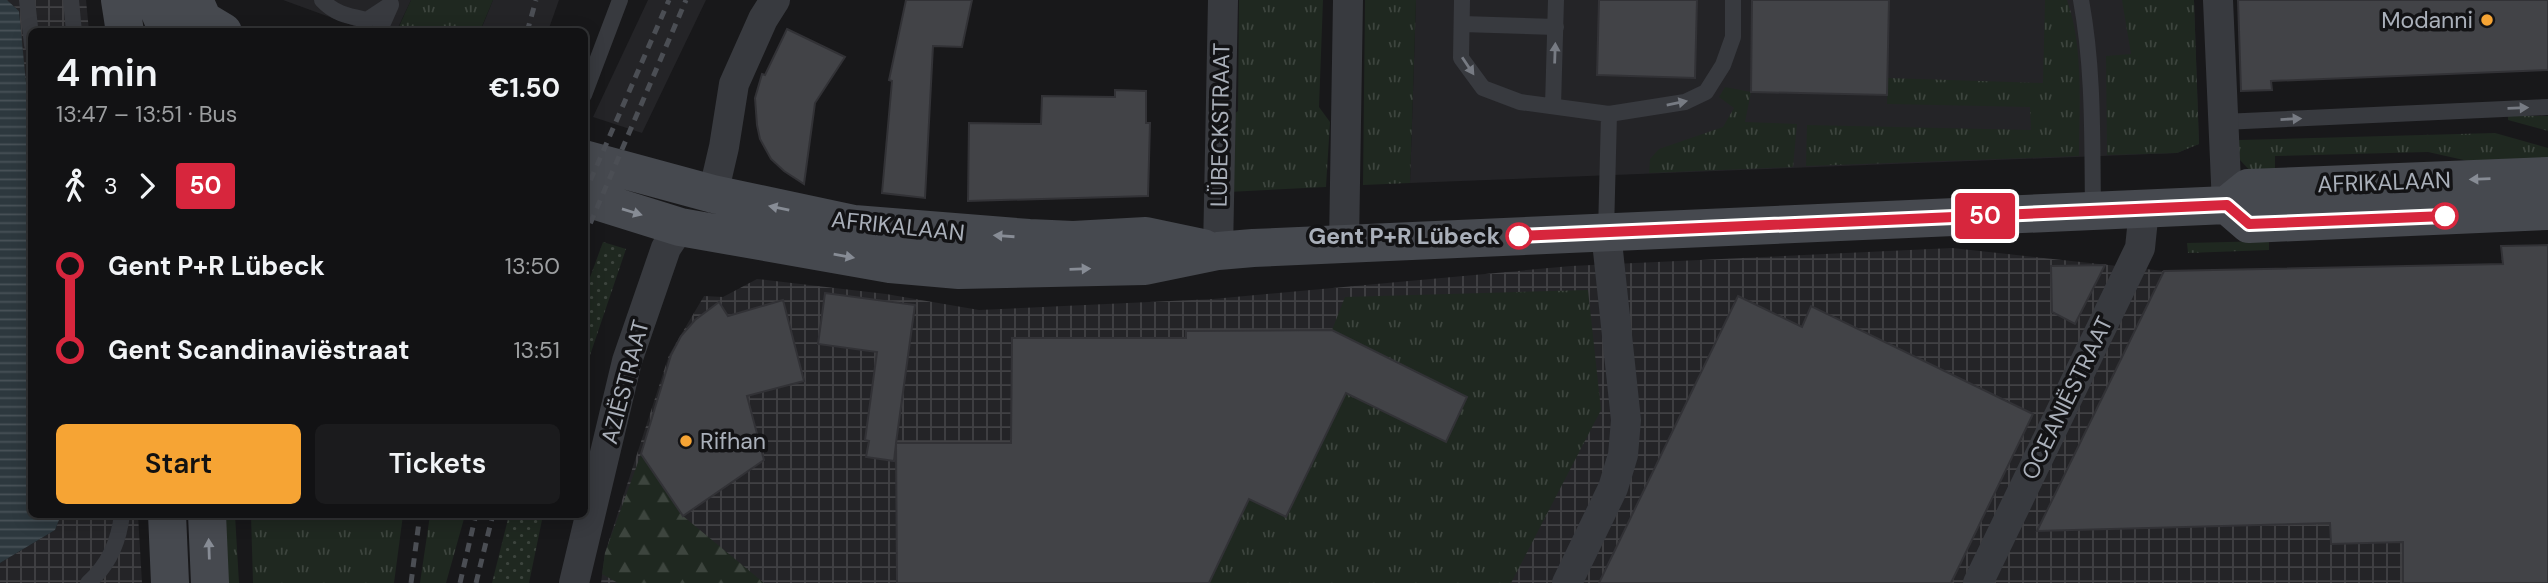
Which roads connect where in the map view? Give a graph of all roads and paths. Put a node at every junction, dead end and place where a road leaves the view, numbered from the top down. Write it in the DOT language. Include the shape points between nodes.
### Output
graph roads {
  1 [pos="27,0"];
  2 [pos="71,0"];
  3 [pos="120,0"];
  4 [pos="155,0"];
  5 [pos="184,0"];
  6 [pos="194,0"];
  7 [pos="322,0"];
  8 [pos="620,0"];
  9 [pos="775,0"];
  10 [pos="1223,0"];
  11 [pos="1348,0"];
  12 [pos="1462,0"];
  13 [pos="1556,0"];
  14 [pos="1734,0"];
  15 [pos="2081,0"];
  16 [pos="2218,0"];
  17 [pos="392,2"];
  18 [pos="1462,24"];
  19 [pos="1556,27"];
  20 [pos="30,28"];
  21 [pos="74,28"];
  22 [pos="124,28"];
  23 [pos="166,28"];
  24 [pos="185,28"];
  25 [pos="216,28"];
  26 [pos="381,28"];
  27 [pos="588,84"];
  28 [pos="1553,106"];
  29 [pos="2548,107"];
  30 [pos="1609,114"];
  31 [pos="2223,122"];
  32 [pos="588,160"];
  33 [pos="2548,176"];
  34 [pos="713,194"];
  35 [pos="588,198"];
  36 [pos="2227,205"];
  37 [pos="2144,209"];
  38 [pos="2093,211"];
  39 [pos="2548,211"];
  40 [pos="680,227"];
  41 [pos="1606,232"];
  42 [pos="1344,244"];
  43 [pos="1218,251"];
  44 [pos="121,518"];
  45 [pos="167,518"];
  46 [pos="207,518"];
  47 [pos="88,583"];
  48 [pos="170,583"];
  49 [pos="210,583"];
  50 [pos="574,583"];
  51 [pos="1567,583"];
  52 [pos="1978,583"];
  1 -- 20 [label="lane"];
  2 -- 21 [label="lane"];
  3 -- 22 [label="main road"];
  4 -- 23 [label="main road"];
  5 -- 24 [label="main road"];
  6 -- 25 [label="main road" via="203,20"];
  7 -- 17 [label="lane" via="345,17 367,20"];
  8 -- 27 [label="lane"];
  9 -- 34 [label="street" via="734,84"];
  10 -- 43 [label="street, LÜBECKSTRAAT"];
  11 -- 42 [label="street"];
  12 -- 18 [label="lane"];
  13 -- 19 [label="lane"];
  30 -- 14 [label="lane, one-way" via="1685,102 1706,92 1723,65 1732,37"];
  15 -- 38 [label="lane" via="2090,57"];
  16 -- 31 [label="street"];
  17 -- 26 [label="lane"];
  18 -- 19 [label="lane"];
  18 -- 28 [label="lane, one-way" via="1461,58 1483,88 1520,102"];
  28 -- 19 [label="lane, one-way"];
  28 -- 30 [label="lane"];
  31 -- 29 [label="lane, one-way"];
  30 -- 41 [label="lane"];
  31 -- 36 [label="street"];
  32 -- 34 [label="main road, AFRIKALAAN"];
  33 -- 36 [label="main road, AFRIKALAAN, one-way" via="2248,188"];
  43 -- 34 [label="main road, AFRIKALAAN, one-way" via="1146,236 1073,240 854,224"];
  35 -- 40 [label="main road, AFRIKALAAN, one-way"];
  36 -- 37 [label="main road, AFRIKALAAN"];
  36 -- 39 [label="main road, AFRIKALAAN" via="2249,224"];
  37 -- 38 [label="main road, AFRIKALAAN"];
  37 -- 52 [label="street, OCEANIËSTRAAT" via="2140,248"];
  38 -- 41 [label="main road, AFRIKALAAN"];
  40 -- 43 [label="main road, AFRIKALAAN, one-way" via="890,264 959,270 1145,266"];
  40 -- 50 [label="street, AZIËSTRAAT" via="666,248 627,361"];
  41 -- 42 [label="main road, AFRIKALAAN"];
  41 -- 51 [label="street" via="1626,420 1623,455 1613,488"];
  42 -- 43 [label="main road, AFRIKALAAN"];
  44 -- 47 [label="lane" via="119,536 102,572"];
  45 -- 48 [label="main road"];
  49 -- 46 [label="main road, one-way"];
}
